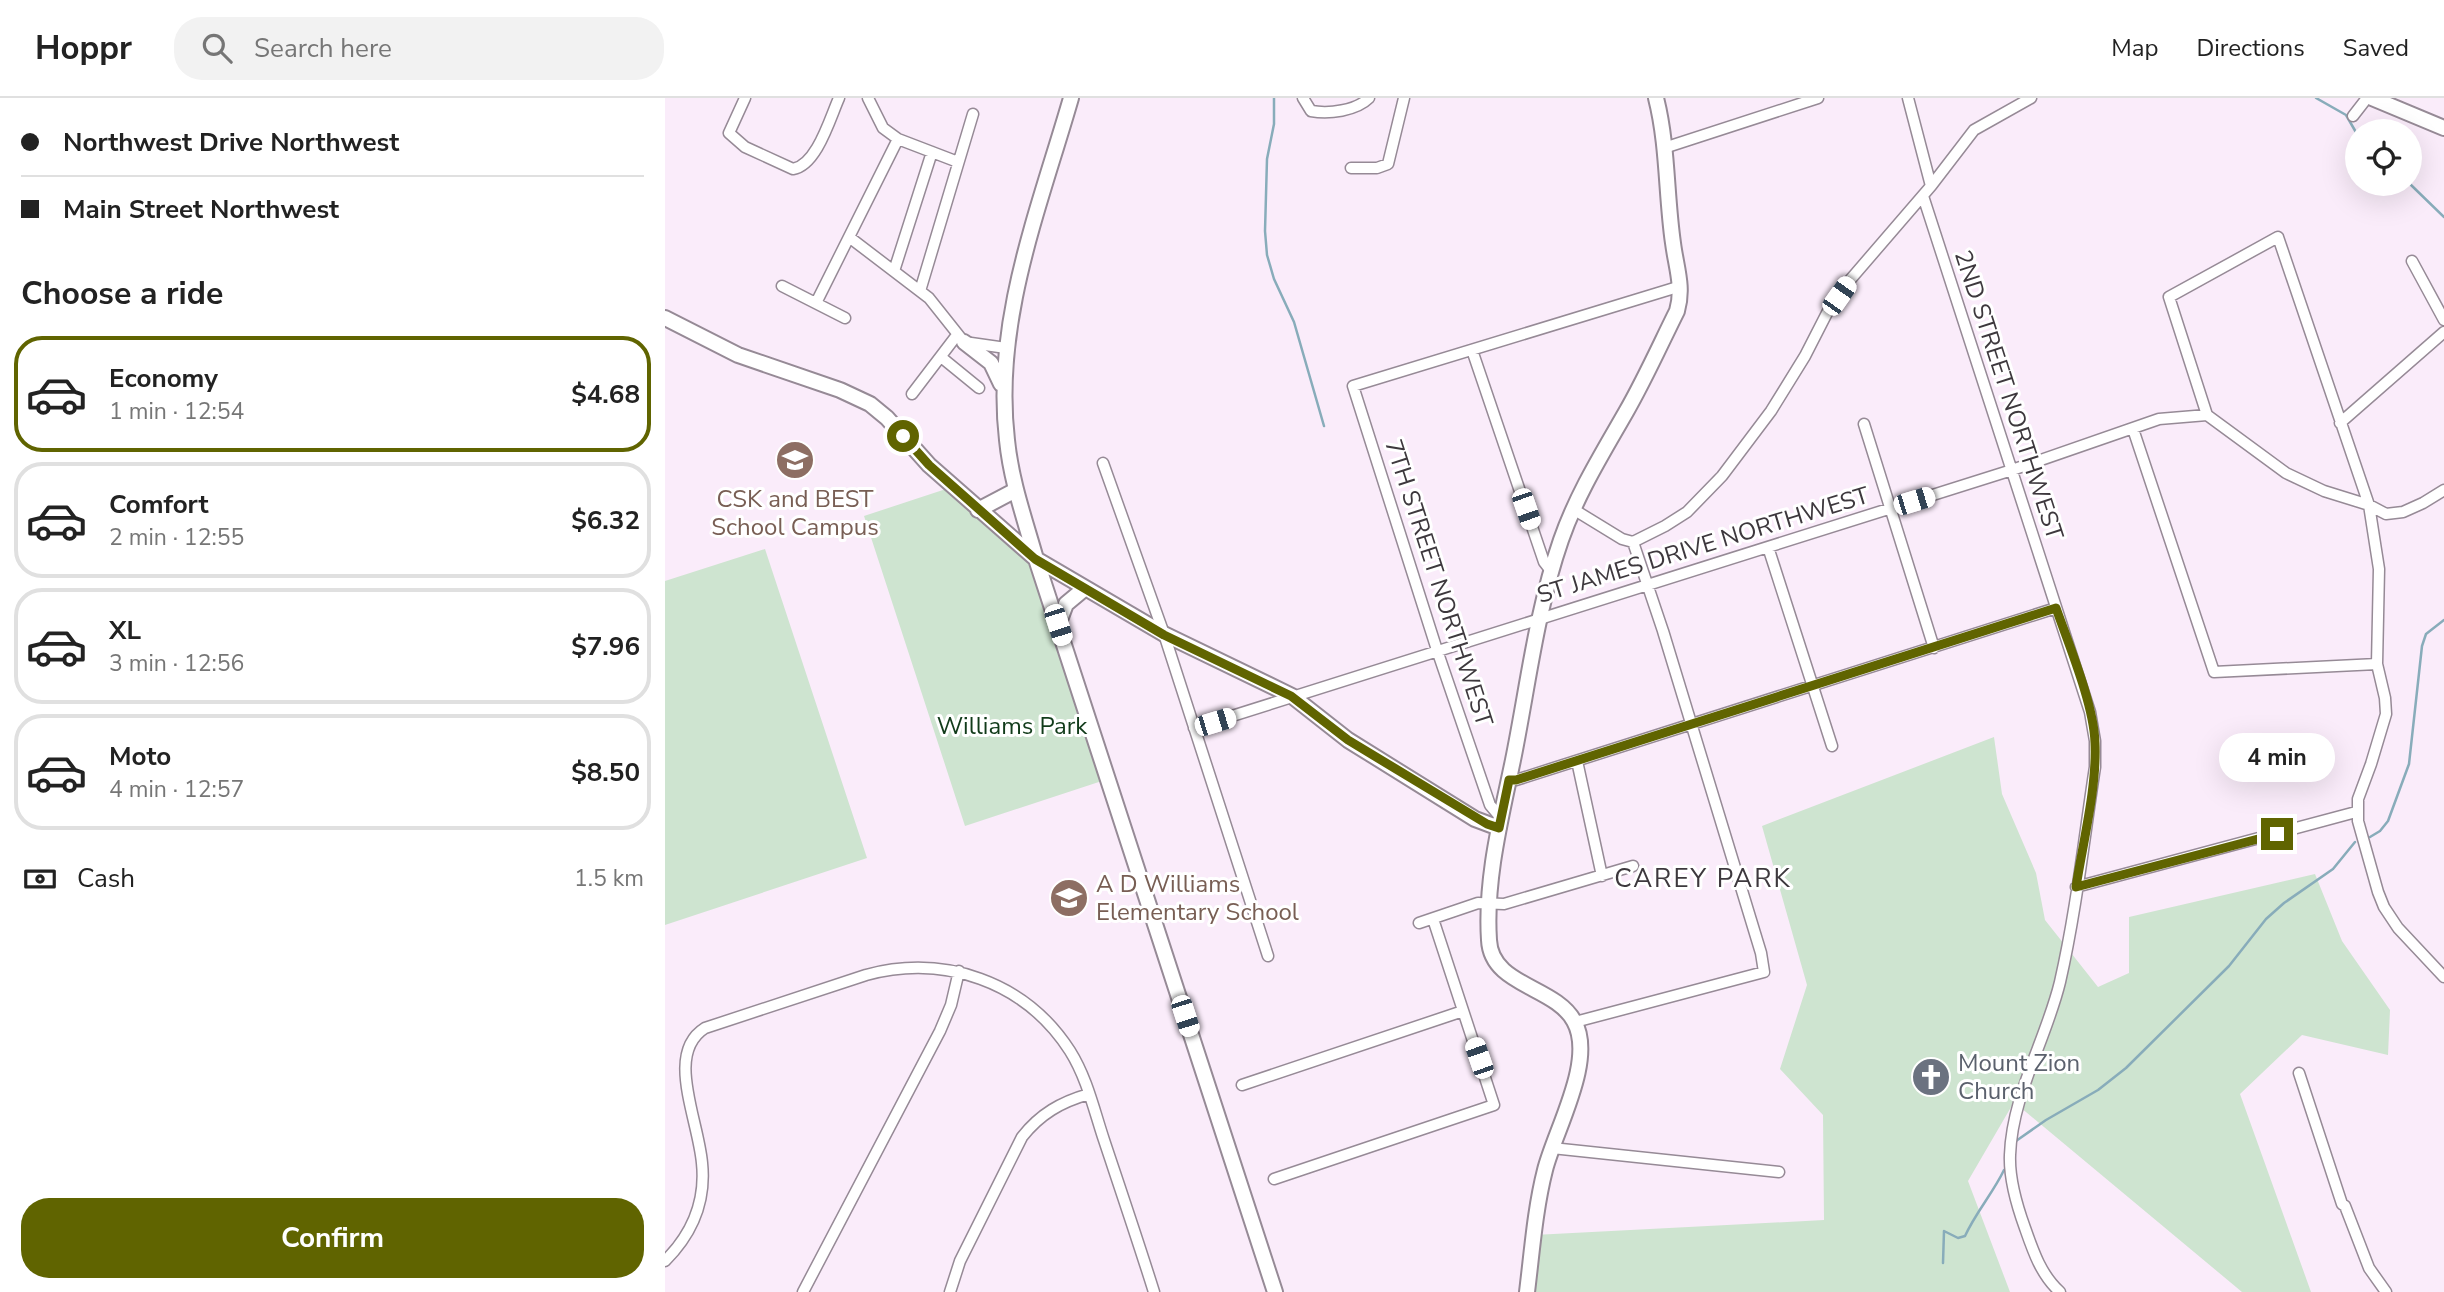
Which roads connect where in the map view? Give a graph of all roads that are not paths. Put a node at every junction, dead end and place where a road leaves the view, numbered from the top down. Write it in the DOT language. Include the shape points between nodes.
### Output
graph roads {
  1 [pos="745,98"];
  2 [pos="839,98"];
  3 [pos="867,98"];
  4 [pos="1071,98"];
  5 [pos="1303,98"];
  6 [pos="1369,98"];
  7 [pos="1404,98"];
  8 [pos="1656,98"];
  9 [pos="1818,98"];
  10 [pos="1908,98"];
  11 [pos="2030,98"];
  12 [pos="2369,98"];
  13 [pos="973,114"];
  14 [pos="2353,116"];
  15 [pos="2444,128"];
  16 [pos="898,139"];
  17 [pos="1664,148"];
  18 [pos="932,152"];
  19 [pos="958,162"];
  20 [pos="1352,168"];
  21 [pos="1931,186"];
  22 [pos="1923,196"];
  23 [pos="849,237"];
  24 [pos="2412,261"];
  25 [pos="894,271"];
  26 [pos="782,286"];
  27 [pos="1681,286"];
  28 [pos="920,291"];
  29 [pos="816,303"];
  30 [pos="665,318"];
  31 [pos="845,318"];
  32 [pos="2444,320"];
  33 [pos="2444,331"];
  34 [pos="960,338"];
  35 [pos="1006,348"];
  36 [pos="1472,350"];
  37 [pos="941,357"];
  38 [pos="979,388"];
  39 [pos="1004,393"];
  40 [pos="912,394"];
  41 [pos="2207,415"];
  42 [pos="2340,423"];
  43 [pos="1864,424"];
  44 [pos="2133,429"];
  45 [pos="1103,463"];
  46 [pos="2012,470"];
  47 [pos="1016,490"];
  48 [pos="2444,490"];
  49 [pos="2369,505"];
  50 [pos="1573,509"];
  51 [pos="1889,509"];
  52 [pos="978,510"];
  53 [pos="1633,542"];
  54 [pos="1768,547"];
  55 [pos="1035,559"];
  56 [pos="1551,572"];
  57 [pos="1646,584"];
  58 [pos="1084,589"];
  59 [pos="2056,608"];
  60 [pos="1539,618"];
  61 [pos="1058,625"];
  62 [pos="1164,635"];
  63 [pos="1934,648"];
  64 [pos="1437,650"];
  65 [pos="2377,664"];
  66 [pos="1813,686"];
  67 [pos="1291,696"];
  68 [pos="1691,724"];
  69 [pos="1194,728"];
  70 [pos="1832,746"];
  71 [pos="1577,761"];
  72 [pos="1509,780"];
  73 [pos="2356,812"];
  74 [pos="1500,823"];
  75 [pos="1633,866"];
  76 [pos="1602,876"];
  77 [pos="2076,887"];
  78 [pos="1489,902"];
  79 [pos="1433,919"];
  80 [pos="1419,923"];
  81 [pos="1268,957"];
  82 [pos="959,971"];
  83 [pos="2444,978"];
  84 [pos="1463,1011"];
  85 [pos="1575,1022"];
  86 [pos="2299,1073"];
  87 [pos="1242,1085"];
  88 [pos="1089,1094"];
  89 [pos="1552,1148"];
  90 [pos="1779,1172"];
  91 [pos="1274,1179"];
  92 [pos="665,1261"];
  93 [pos="803,1292"];
  94 [pos="950,1292"];
  95 [pos="1154,1292"];
  96 [pos="1275,1292"];
  97 [pos="1527,1292"];
  98 [pos="2060,1292"];
  99 [pos="2386,1292"];
  1 -- 2 [label="street" via="729,133 745,147 793,169 802,167 815,153"];
  3 -- 16 [label="street" via="883,128"];
  4 -- 35 [label="street" via="1019,277"];
  5 -- 6 [label="street" via="1311,111 1322,113 1351,108"];
  7 -- 20 [label="street" via="1388,164"];
  8 -- 17 [label="street"];
  9 -- 17 [label="street"];
  10 -- 21 [label="street"];
  11 -- 21 [label="street" via="1974,130"];
  12 -- 14 [label="street"];
  12 -- 15 [label="street"];
  13 -- 19 [label="street"];
  16 -- 18 [label="street"];
  16 -- 23 [label="street"];
  17 -- 27 [label="street"];
  18 -- 19 [label="street"];
  18 -- 25 [label="street"];
  19 -- 28 [label="street"];
  21 -- 22 [label="street"];
  22 -- 46 [label="street, 2ND STREET NORTHWEST"];
  22 -- 53 [label="street" via="1827,313 1770,411 1722,476 1687,512"];
  23 -- 25 [label="street"];
  23 -- 29 [label="street"];
  24 -- 32 [label="street"];
  25 -- 28 [label="street"];
  26 -- 29 [label="street"];
  27 -- 36 [label="street"];
  27 -- 50 [label="street" via="1677,312"];
  28 -- 34 [label="street"];
  29 -- 31 [label="street"];
  30 -- 52 [label="street" via="737,355 870,404"];
  33 -- 42 [label="street"];
  34 -- 35 [label="street"];
  34 -- 37 [label="street"];
  34 -- 39 [label="street" via="991,363"];
  35 -- 39 [label="street"];
  36 -- 56 [label="street"];
  36 -- 64 [label="street, 7TH STREET NORTHWEST" via="1353,386"];
  37 -- 38 [label="street"];
  37 -- 40 [label="street"];
  39 -- 47 [label="street"];
  41 -- 42 [label="street" via="2169,298 2278,237"];
  41 -- 44 [label="street, ST JAMES DRIVE NORTHWEST" via="2159,419"];
  41 -- 49 [label="street" via="2286,473"];
  42 -- 49 [label="street"];
  43 -- 51 [label="street"];
  44 -- 46 [label="street, ST JAMES DRIVE NORTHWEST"];
  44 -- 65 [label="street" via="2214,672"];
  45 -- 62 [label="street"];
  46 -- 51 [label="street, ST JAMES DRIVE NORTHWEST"];
  46 -- 59 [label="street, 2ND STREET NORTHWEST"];
  47 -- 52 [label="street"];
  47 -- 55 [label="street"];
  48 -- 49 [label="street" via="2395,514"];
  49 -- 65 [label="street" via="2379,569"];
  50 -- 53 [label="street"];
  50 -- 56 [label="street"];
  51 -- 54 [label="street, ST JAMES DRIVE NORTHWEST"];
  51 -- 63 [label="street"];
  52 -- 55 [label="street"];
  53 -- 57 [label="street"];
  54 -- 57 [label="street, ST JAMES DRIVE NORTHWEST"];
  54 -- 66 [label="street"];
  55 -- 58 [label="street"];
  55 -- 61 [label="street"];
  56 -- 60 [label="street"];
  57 -- 60 [label="street, ST JAMES DRIVE NORTHWEST"];
  57 -- 68 [label="street"];
  58 -- 61 [label="street" via="1066,604"];
  58 -- 62 [label="street"];
  59 -- 63 [label="street"];
  59 -- 77 [label="street, 2ND STREET NORTHWEST" via="2095,741"];
  60 -- 64 [label="street, ST JAMES DRIVE NORTHWEST"];
  60 -- 72 [label="street"];
  61 -- 96 [label="street"];
  62 -- 67 [label="street"];
  62 -- 69 [label="street"];
  63 -- 66 [label="street"];
  64 -- 67 [label="street, ST JAMES DRIVE NORTHWEST"];
  64 -- 74 [label="street, 7TH STREET NORTHWEST"];
  65 -- 73 [label="street" via="2386,714"];
  66 -- 68 [label="street"];
  66 -- 70 [label="street"];
  67 -- 69 [label="street, ST JAMES DRIVE NORTHWEST"];
  67 -- 74 [label="street" via="1348,740 1475,819"];
  68 -- 71 [label="street"];
  68 -- 85 [label="street" via="1764,972"];
  69 -- 81 [label="street"];
  71 -- 72 [label="street"];
  71 -- 76 [label="street"];
  72 -- 74 [label="street"];
  73 -- 77 [label="street"];
  73 -- 83 [label="street" via="2384,907"];
  74 -- 78 [label="street"];
  75 -- 76 [label="street"];
  76 -- 78 [label="street" via="1504,904"];
  77 -- 98 [label="street, 2ND STREET NORTHWEST" via="2059,985 2019,1103 2010,1157 2032,1248"];
  78 -- 79 [label="street"];
  78 -- 85 [label="street" via="1489,944 1498,964 1564,1008"];
  79 -- 80 [label="street"];
  79 -- 84 [label="street"];
  82 -- 88 [label="street" via="1003,988 1043,1017 1071,1053"];
  82 -- 92 [label="street" via="883,970 686,1038 675,1066 700,1152 702,1190 689,1231"];
  82 -- 93 [label="street" via="940,1031"];
  84 -- 87 [label="street"];
  84 -- 91 [label="street" via="1494,1105"];
  85 -- 89 [label="street" via="1580,1038 1577,1072"];
  86 -- 99 [label="street" via="2342,1204 2368,1268"];
  88 -- 94 [label="street" via="1052,1108 1022,1137 960,1261"];
  88 -- 95 [label="street"];
  89 -- 90 [label="street"];
  89 -- 97 [label="street"];
}
